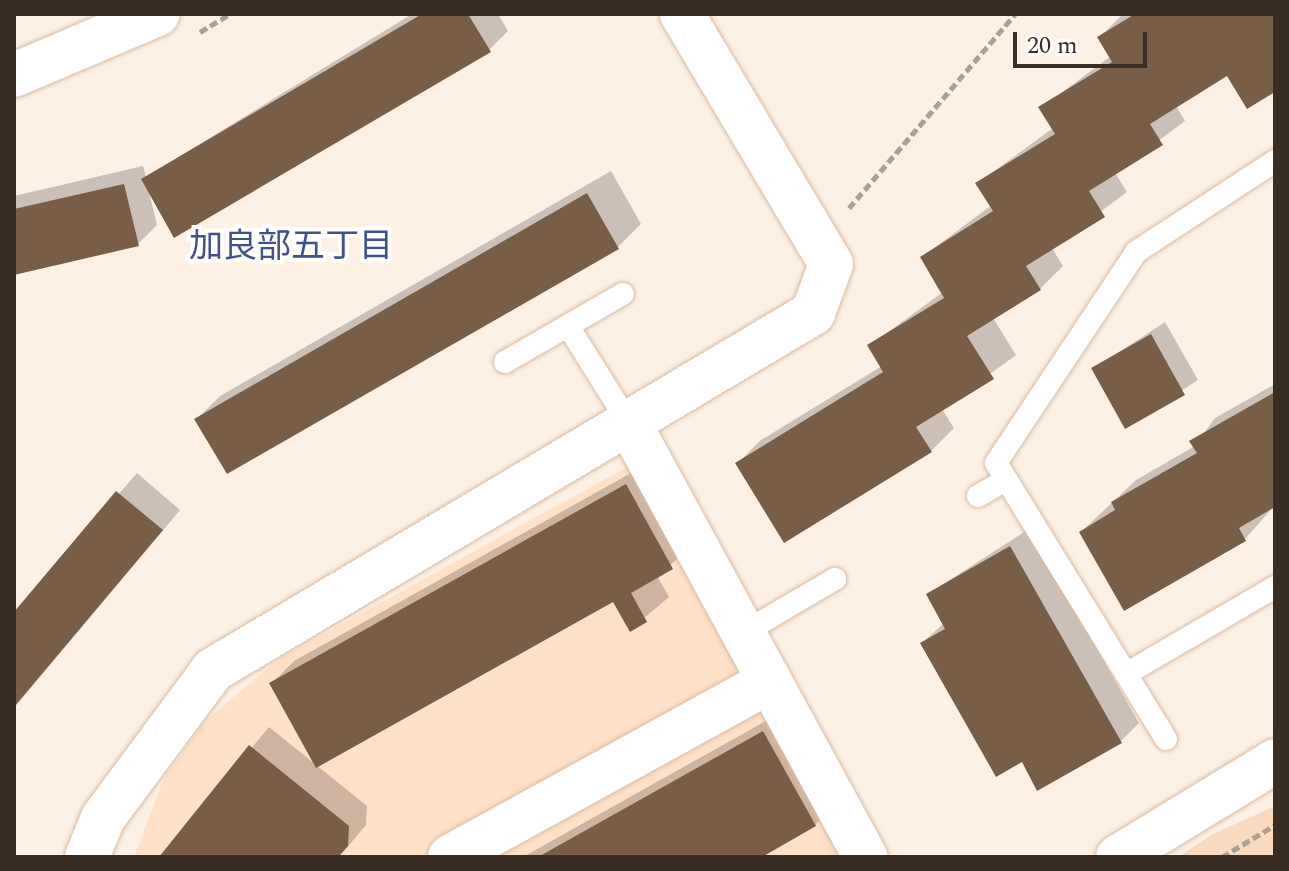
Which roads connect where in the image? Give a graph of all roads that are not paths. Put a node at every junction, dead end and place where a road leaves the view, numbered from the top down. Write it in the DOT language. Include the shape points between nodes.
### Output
graph roads {
  1 [pos="158,14"];
  2 [pos="682,14"];
  3 [pos="14,75"];
  4 [pos="1275,161"];
  5 [pos="623,294"];
  6 [pos="568,326"];
  7 [pos="505,362"];
  8 [pos="631,427"];
  9 [pos="1006,480"];
  10 [pos="978,496"];
  11 [pos="835,579"];
  12 [pos="1275,587"];
  13 [pos="743,633"];
  14 [pos="1126,674"];
  15 [pos="770,681"];
  16 [pos="1166,739"];
  17 [pos="1275,761"];
  18 [pos="87,857"];
  19 [pos="450,857"];
  20 [pos="865,857"];
  21 [pos="1118,857"];
  1 -- 3 [label="street"];
  2 -- 8 [label="street" via="831,264 813,313"];
  4 -- 9 [label="lane" via="1136,252 996,463"];
  5 -- 6 [label="lane"];
  6 -- 7 [label="lane"];
  6 -- 8 [label="lane"];
  8 -- 13 [label="street"];
  8 -- 18 [label="street" via="213,670 103,818"];
  9 -- 10 [label="lane"];
  9 -- 14 [label="lane"];
  11 -- 13 [label="lane"];
  12 -- 14 [label="lane"];
  13 -- 15 [label="street"];
  14 -- 16 [label="lane"];
  15 -- 19 [label="street"];
  15 -- 20 [label="street"];
  17 -- 21 [label="street"];
}
